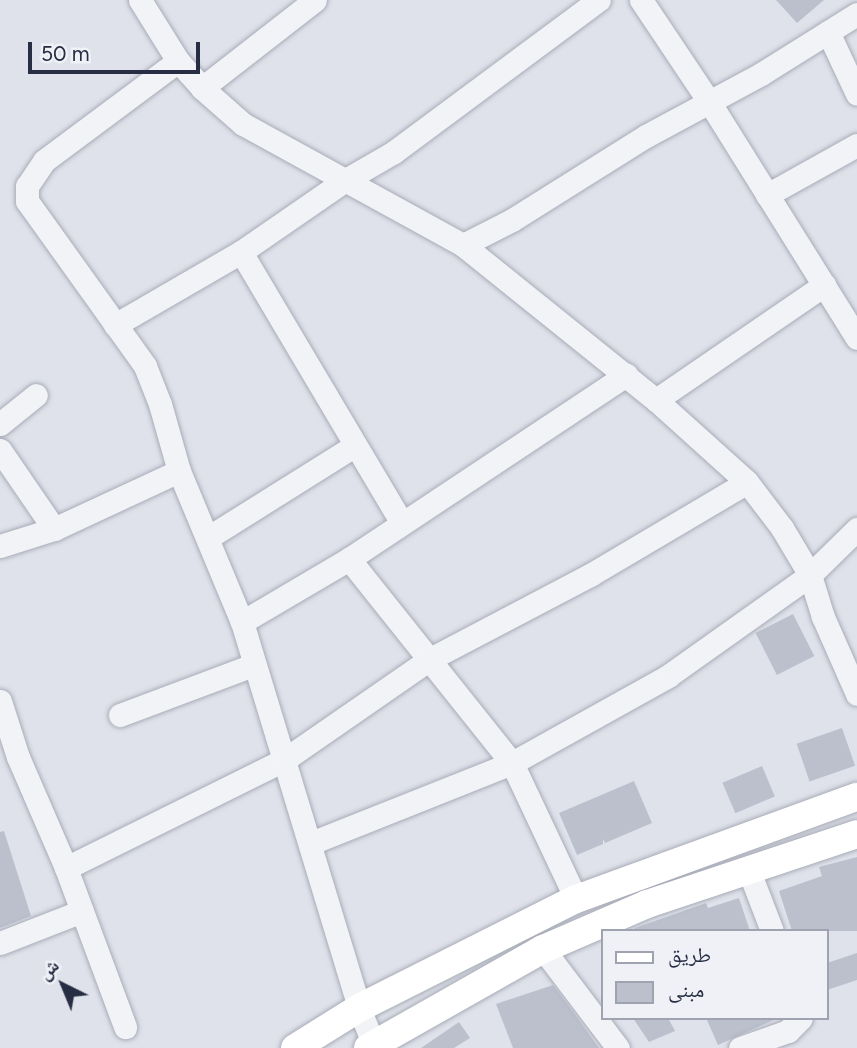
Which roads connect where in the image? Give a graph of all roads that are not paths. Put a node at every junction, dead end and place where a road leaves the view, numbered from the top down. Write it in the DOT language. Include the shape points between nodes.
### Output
graph roads {
  1 [pos="140,0"];
  2 [pos="315,0"];
  3 [pos="599,0"];
  4 [pos="641,0"];
  5 [pos="857,14"];
  6 [pos="828,32"];
  7 [pos="178,61"];
  8 [pos="202,88"];
  9 [pos="857,94"];
  10 [pos="710,103"];
  11 [pos="857,145"];
  12 [pos="344,181"];
  13 [pos="767,195"];
  14 [pos="463,246"];
  15 [pos="241,252"];
  16 [pos="824,285"];
  17 [pos="848,304"];
  18 [pos="115,325"];
  19 [pos="857,338"];
  20 [pos="626,375"];
  21 [pos="36,395"];
  22 [pos="656,400"];
  23 [pos="0,424"];
  24 [pos="355,446"];
  25 [pos="0,450"];
  26 [pos="179,471"];
  27 [pos="747,482"];
  28 [pos="402,523"];
  29 [pos="857,528"];
  30 [pos="54,529"];
  31 [pos="209,537"];
  32 [pos="0,545"];
  33 [pos="349,559"];
  34 [pos="810,575"];
  35 [pos="242,622"];
  36 [pos="430,659"];
  37 [pos="253,665"];
  38 [pos="857,694"];
  39 [pos="0,701"];
  40 [pos="120,715"];
  41 [pos="9,759"];
  42 [pos="284,760"];
  43 [pos="512,763"];
  44 [pos="857,797"];
  45 [pos="857,834"];
  46 [pos="311,843"];
  47 [pos="66,868"];
  48 [pos="749,871"];
  49 [pos="576,899"];
  50 [pos="82,911"];
  51 [pos="771,929"];
  52 [pos="0,943"];
  53 [pos="543,949"];
  54 [pos="359,1008"];
  55 [pos="799,1020"];
  56 [pos="125,1027"];
  57 [pos="372,1047"];
  58 [pos="295,1048"];
  59 [pos="618,1048"];
  60 [pos="740,1048"];
  1 -- 7 [label="street"];
  2 -- 8 [label="street"];
  3 -- 12 [label="street" via="394,152"];
  4 -- 10 [label="street"];
  5 -- 6 [label="street"];
  6 -- 9 [label="street"];
  6 -- 10 [label="street"];
  7 -- 8 [label="street"];
  7 -- 18 [label="street" via="44,161 27,186 27,201 35,215"];
  8 -- 12 [label="street" via="243,124"];
  10 -- 13 [label="street"];
  10 -- 14 [label="street" via="646,136"];
  11 -- 13 [label="street"];
  12 -- 14 [label="street"];
  12 -- 15 [label="street"];
  13 -- 16 [label="street"];
  14 -- 20 [label="street"];
  15 -- 18 [label="street"];
  15 -- 24 [label="street"];
  16 -- 17 [label="street"];
  16 -- 22 [label="street"];
  17 -- 19 [label="street"];
  18 -- 26 [label="street" via="145,366"];
  20 -- 22 [label="street"];
  20 -- 28 [label="street"];
  21 -- 23 [label="street"];
  22 -- 27 [label="street"];
  24 -- 28 [label="street"];
  24 -- 31 [label="street"];
  25 -- 30 [label="street"];
  26 -- 30 [label="street"];
  26 -- 31 [label="street"];
  27 -- 34 [label="street"];
  27 -- 36 [label="street" via="590,575"];
  28 -- 33 [label="street"];
  29 -- 34 [label="street"];
  30 -- 32 [label="street"];
  31 -- 35 [label="street"];
  33 -- 35 [label="street"];
  33 -- 36 [label="street"];
  34 -- 38 [label="street"];
  34 -- 43 [label="street" via="667,676"];
  35 -- 37 [label="street"];
  36 -- 42 [label="street"];
  36 -- 43 [label="street"];
  37 -- 40 [label="street"];
  37 -- 42 [label="street"];
  39 -- 41 [label="street"];
  41 -- 47 [label="street"];
  42 -- 46 [label="street"];
  42 -- 47 [label="street"];
  43 -- 46 [label="street"];
  43 -- 49 [label="street"];
  44 -- 49 [label="main road"];
  45 -- 48 [label="main road"];
  46 -- 54 [label="street"];
  47 -- 50 [label="street"];
  48 -- 51 [label="street"];
  48 -- 53 [label="main road" via="647,904"];
  49 -- 54 [label="main road"];
  50 -- 52 [label="street"];
  50 -- 56 [label="street"];
  53 -- 57 [label="main road"];
  53 -- 59 [label="street"];
  54 -- 57 [label="street"];
  54 -- 58 [label="main road"];
  55 -- 60 [label="street" via="788,1031"];
}
